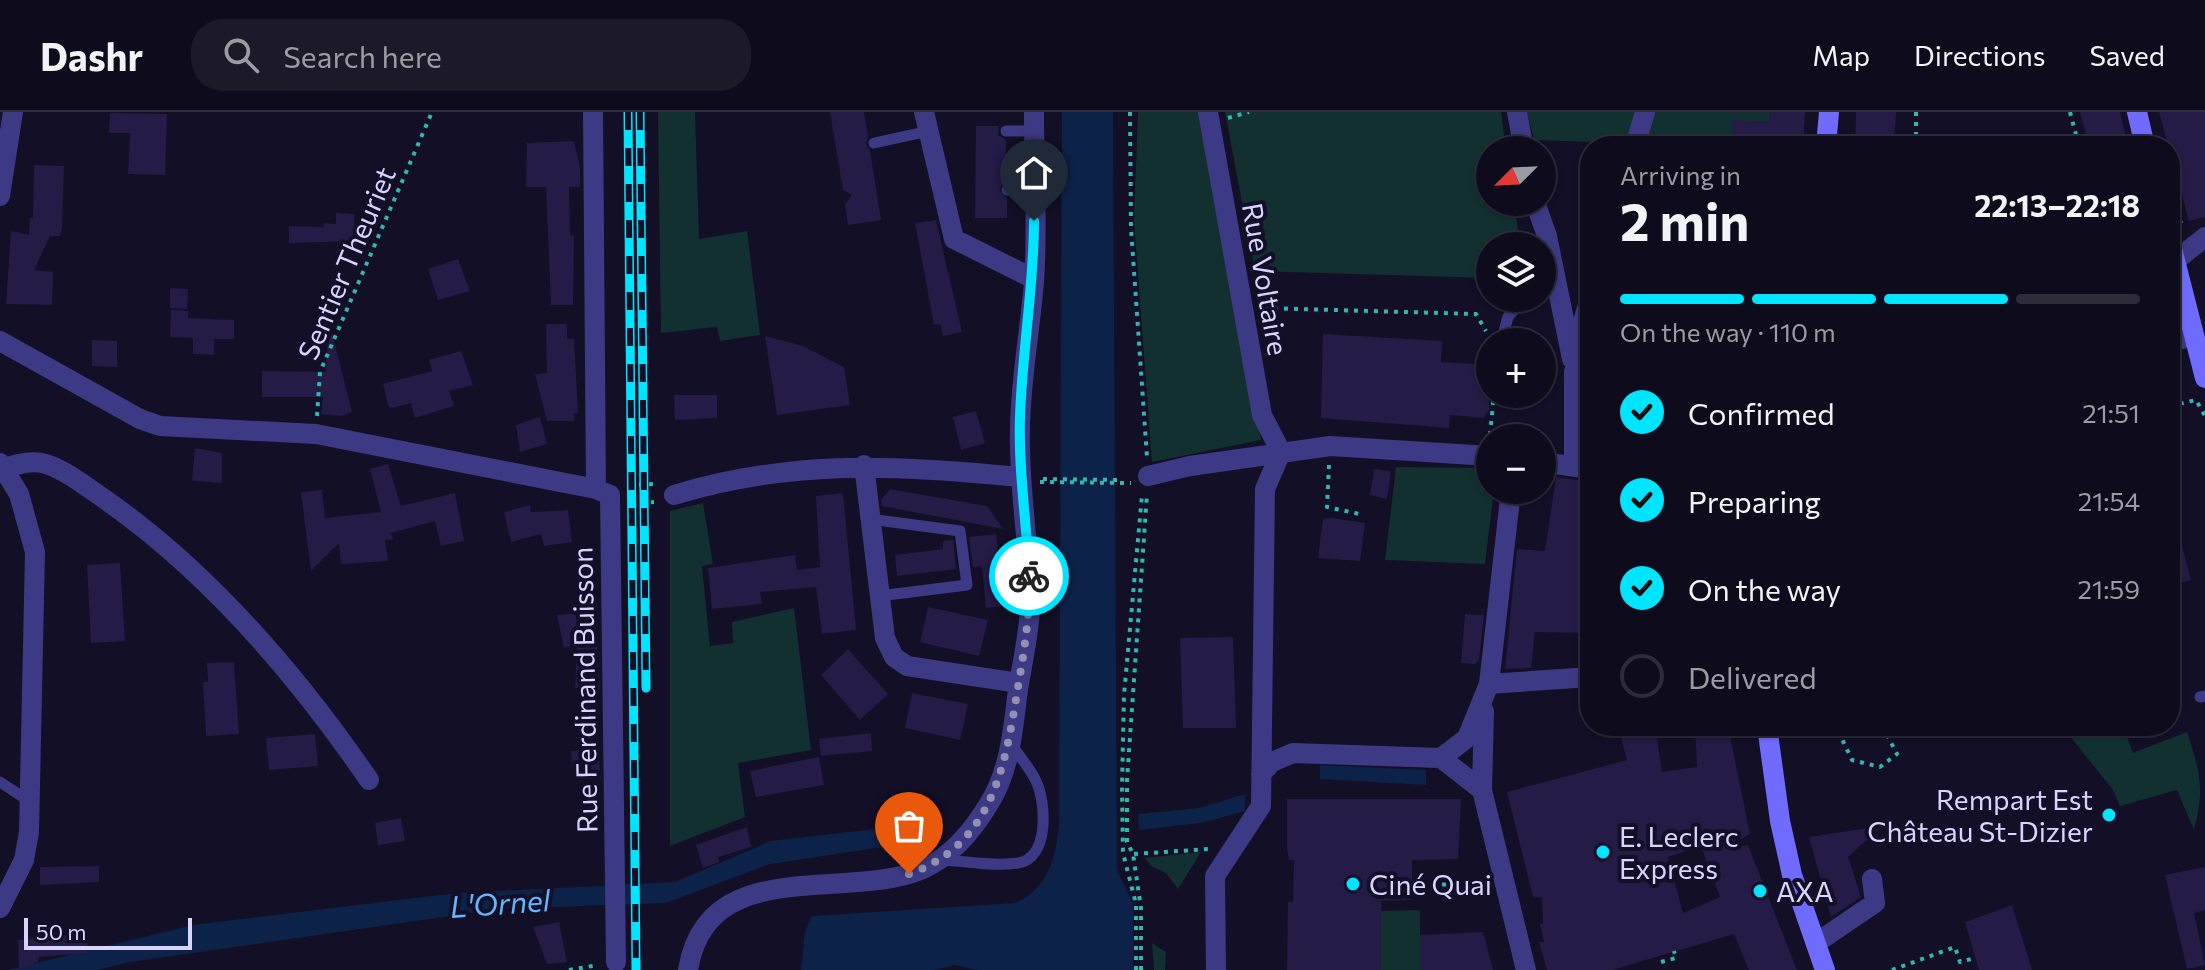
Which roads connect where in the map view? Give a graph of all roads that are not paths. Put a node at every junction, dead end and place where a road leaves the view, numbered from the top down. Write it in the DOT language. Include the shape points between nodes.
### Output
graph roads {
  1 [pos="13,112"];
  2 [pos="593,112"];
  3 [pos="1208,112"];
  4 [pos="1517,112"];
  5 [pos="1645,112"];
  6 [pos="1829,112"];
  7 [pos="2137,112"];
  8 [pos="1034,121"];
  9 [pos="926,122"];
  10 [pos="1006,131"];
  11 [pos="1521,136"];
  12 [pos="1638,136"];
  13 [pos="1827,136"];
  14 [pos="2143,136"];
  15 [pos="874,143"];
  16 [pos="1007,190"];
  17 [pos="1034,192"];
  18 [pos="0,196"];
  19 [pos="2205,237"];
  20 [pos="2180,250"];
  21 [pos="2180,262"];
  22 [pos="1034,279"];
  23 [pos="1556,301"];
  24 [pos="1580,332"];
  25 [pos="2194,336"];
  26 [pos="2180,340"];
  27 [pos="0,341"];
  28 [pos="1580,351"];
  29 [pos="2205,378"];
  30 [pos="1580,443"];
  31 [pos="1281,452"];
  32 [pos="1476,455"];
  33 [pos="1556,464"];
  34 [pos="864,465"];
  35 [pos="2,466"];
  36 [pos="1580,467"];
  37 [pos="1019,477"];
  38 [pos="1140,481"];
  39 [pos="668,490"];
  40 [pos="610,496"];
  41 [pos="1509,504"];
  42 [pos="869,519"];
  43 [pos="879,596"];
  44 [pos="1580,679"];
  45 [pos="1019,683"];
  46 [pos="1486,693"];
  47 [pos="1768,736"];
  48 [pos="1010,744"];
  49 [pos="1441,758"];
  50 [pos="1261,774"];
  51 [pos="369,780"];
  52 [pos="0,782"];
  53 [pos="1482,790"];
  54 [pos="32,803"];
  55 [pos="940,860"];
  56 [pos="1872,879"];
  57 [pos="0,908"];
  58 [pos="1816,943"];
  59 [pos="616,962"];
  60 [pos="688,970"];
  61 [pos="1216,970"];
  62 [pos="1526,970"];
  63 [pos="1825,970"];
  1 -- 18 [label="street"];
  2 -- 40 [label="street, Rue Ferdinand Buisson"];
  3 -- 31 [label="street, Rue Voltaire" via="1262,415"];
  4 -- 11 [label="street"];
  5 -- 12 [label="street"];
  6 -- 13 [label="main road"];
  7 -- 14 [label="main road"];
  8 -- 10 [label="lane"];
  8 -- 17 [label="street"];
  9 -- 15 [label="lane"];
  9 -- 22 [label="street" via="954,239"];
  16 -- 17 [label="lane"];
  17 -- 22 [label="street"];
  19 -- 20 [label="street"];
  21 -- 25 [label="main road"];
  22 -- 37 [label="street"];
  23 -- 24 [label="street" via="1572,359"];
  25 -- 26 [label="street"];
  25 -- 29 [label="main road"];
  27 -- 40 [label="street" via="160,426 316,434"];
  28 -- 30 [label="street" via="1574,372"];
  31 -- 32 [label="street" via="1330,446"];
  31 -- 38 [label="street"];
  31 -- 50 [label="street" via="1265,489"];
  33 -- 36 [label="street"];
  34 -- 37 [label="street"];
  34 -- 39 [label="street" via="772,472"];
  34 -- 42 [label="street"];
  35 -- 51 [label="street" via="44,463 68,474 177,557 297,684"];
  35 -- 54 [label="street" via="19,494 35,552"];
  37 -- 45 [label="street" via="1030,609"];
  40 -- 59 [label="street, Rue Ferdinand Buisson"];
  41 -- 46 [label="street"];
  42 -- 43 [label="street"];
  42 -- 43 [label="lane" via="960,531 967,585"];
  43 -- 45 [label="street" via="885,638 899,662"];
  44 -- 46 [label="street"];
  45 -- 48 [label="street"];
  46 -- 49 [label="street" via="1467,738"];
  46 -- 53 [label="street"];
  47 -- 58 [label="main road" via="1783,835"];
  48 -- 55 [label="street" via="991,800"];
  48 -- 55 [label="lane" via="1041,796 1036,851 1018,863"];
  49 -- 50 [label="street" via="1293,753"];
  49 -- 53 [label="street"];
  50 -- 61 [label="street" via="1261,806 1215,876"];
  52 -- 54 [label="lane"];
  53 -- 62 [label="street"];
  54 -- 57 [label="street" via="24,860"];
  55 -- 60 [label="street" via="887,880 780,888 738,901 707,923"];
  56 -- 58 [label="street" via="1875,903"];
  58 -- 63 [label="main road"];
}
